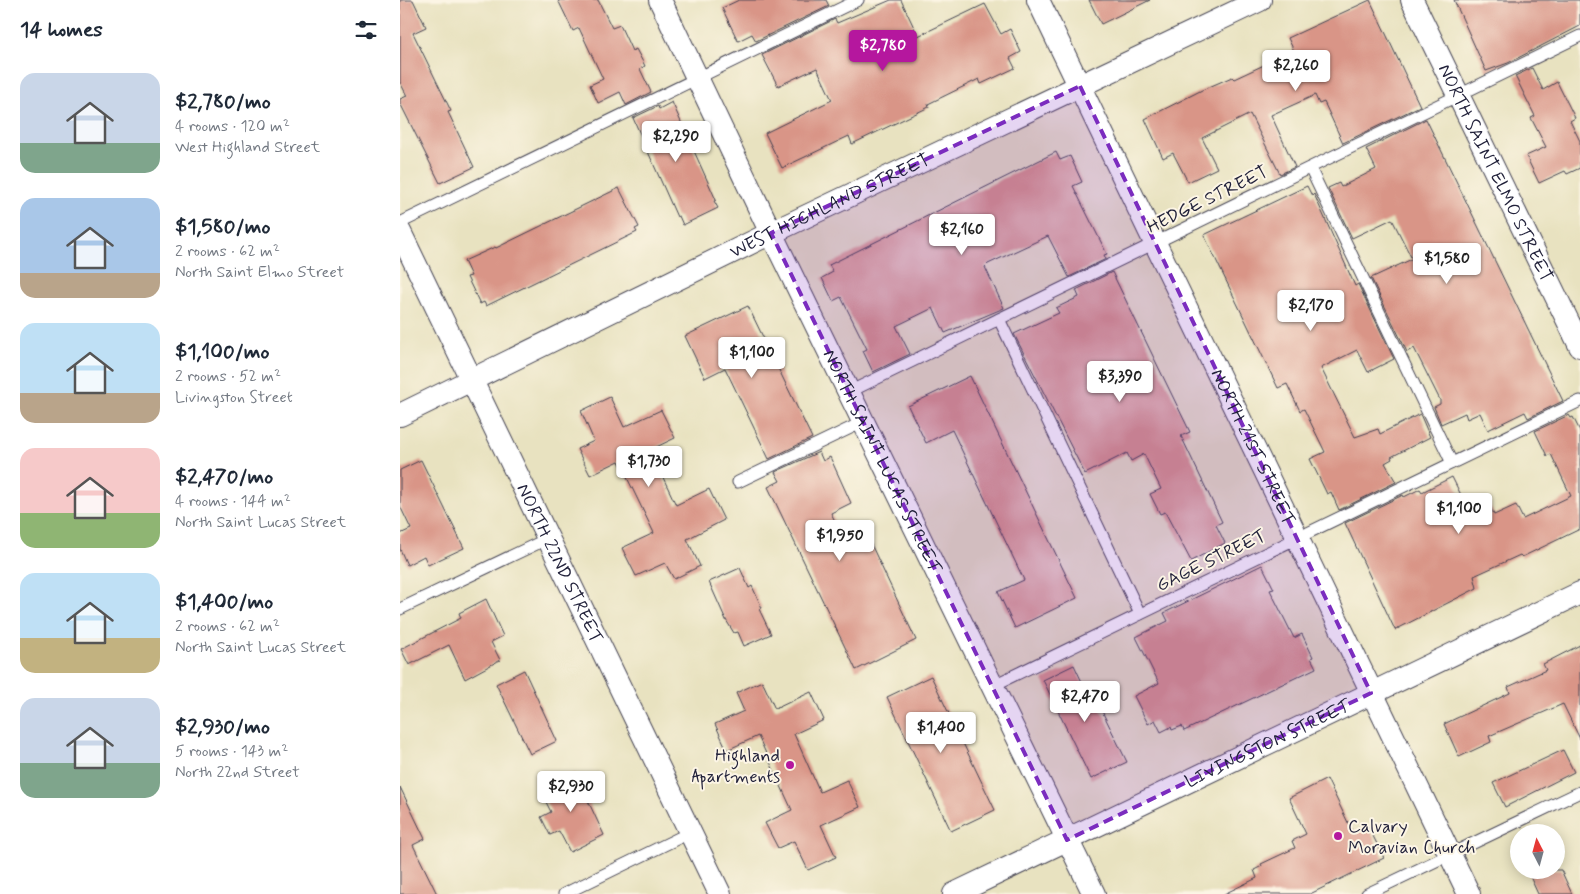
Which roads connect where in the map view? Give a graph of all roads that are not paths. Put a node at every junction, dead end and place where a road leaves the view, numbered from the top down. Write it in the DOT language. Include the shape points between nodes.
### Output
graph roads {
  1 [pos="660,0"];
  2 [pos="858,0"];
  3 [pos="1038,0"];
  4 [pos="1260,0"];
  5 [pos="1412,0"];
  6 [pos="843,3"];
  7 [pos="1580,36"];
  8 [pos="697,77"];
  9 [pos="1080,86"];
  10 [pos="1458,95"];
  11 [pos="1310,168"];
  12 [pos="400,223"];
  13 [pos="400,232"];
  14 [pos="772,233"];
  15 [pos="1155,244"];
  16 [pos="999,319"];
  17 [pos="1580,346"];
  18 [pos="472,380"];
  19 [pos="849,392"];
  20 [pos="1580,401"];
  21 [pos="400,415"];
  22 [pos="863,422"];
  23 [pos="1452,463"];
  24 [pos="738,482"];
  25 [pos="549,538"];
  26 [pos="1296,538"];
  27 [pos="1580,593"];
  28 [pos="400,609"];
  29 [pos="1140,614"];
  30 [pos="992,686"];
  31 [pos="1371,693"];
  32 [pos="1580,792"];
  33 [pos="691,832"];
  34 [pos="1068,840"];
  35 [pos="1450,855"];
  36 [pos="564,894"];
  37 [pos="720,894"];
  38 [pos="954,894"];
  39 [pos="1094,894"];
  40 [pos="1366,894"];
  41 [pos="1469,894"];
  1 -- 8 [label="street, NORTH SAINT LUCAS STREET"];
  2 -- 6 [label="lane"];
  3 -- 9 [label="street, NORTH 21ST STREET"];
  4 -- 9 [label="street, WEST HIGHLAND STREET"];
  5 -- 10 [label="street, NORTH SAINT ELMO STREET"];
  6 -- 8 [label="lane"];
  7 -- 10 [label="lane, HEDGE STREET"];
  8 -- 12 [label="lane"];
  8 -- 14 [label="street, NORTH SAINT LUCAS STREET"];
  9 -- 14 [label="street, WEST HIGHLAND STREET"];
  9 -- 15 [label="street, NORTH 21ST STREET"];
  10 -- 11 [label="lane, HEDGE STREET"];
  10 -- 17 [label="street, NORTH SAINT ELMO STREET"];
  11 -- 15 [label="lane, HEDGE STREET"];
  11 -- 23 [label="lane"];
  13 -- 18 [label="street, NORTH 22ND STREET"];
  14 -- 18 [label="street, WEST HIGHLAND STREET"];
  14 -- 19 [label="street, NORTH SAINT LUCAS STREET"];
  15 -- 16 [label="lane, HEDGE STREET"];
  15 -- 26 [label="street, NORTH 21ST STREET"];
  16 -- 19 [label="lane, HEDGE STREET"];
  16 -- 29 [label="lane"];
  18 -- 21 [label="street, WEST HIGHLAND STREET"];
  18 -- 25 [label="street, NORTH 22ND STREET"];
  19 -- 22 [label="street, NORTH SAINT LUCAS STREET"];
  20 -- 23 [label="lane, GAGE STREET"];
  22 -- 24 [label="lane"];
  22 -- 30 [label="street, NORTH SAINT LUCAS STREET"];
  23 -- 26 [label="lane, GAGE STREET"];
  25 -- 28 [label="lane"];
  25 -- 33 [label="street, NORTH 22ND STREET"];
  26 -- 29 [label="lane, GAGE STREET"];
  26 -- 31 [label="street, NORTH 21ST STREET"];
  27 -- 31 [label="street, LIVINGSTON STREET"];
  29 -- 30 [label="lane, GAGE STREET"];
  30 -- 34 [label="street, NORTH SAINT LUCAS STREET"];
  31 -- 34 [label="street, LIVINGSTON STREET"];
  31 -- 35 [label="street, NORTH 21ST STREET"];
  32 -- 35 [label="lane"];
  33 -- 36 [label="lane"];
  33 -- 37 [label="street, NORTH 22ND STREET"];
  34 -- 38 [label="street, LIVINGSTON STREET"];
  34 -- 39 [label="street, NORTH SAINT LUCAS STREET"];
  35 -- 40 [label="lane"];
  35 -- 41 [label="street, NORTH 21ST STREET"];
}
